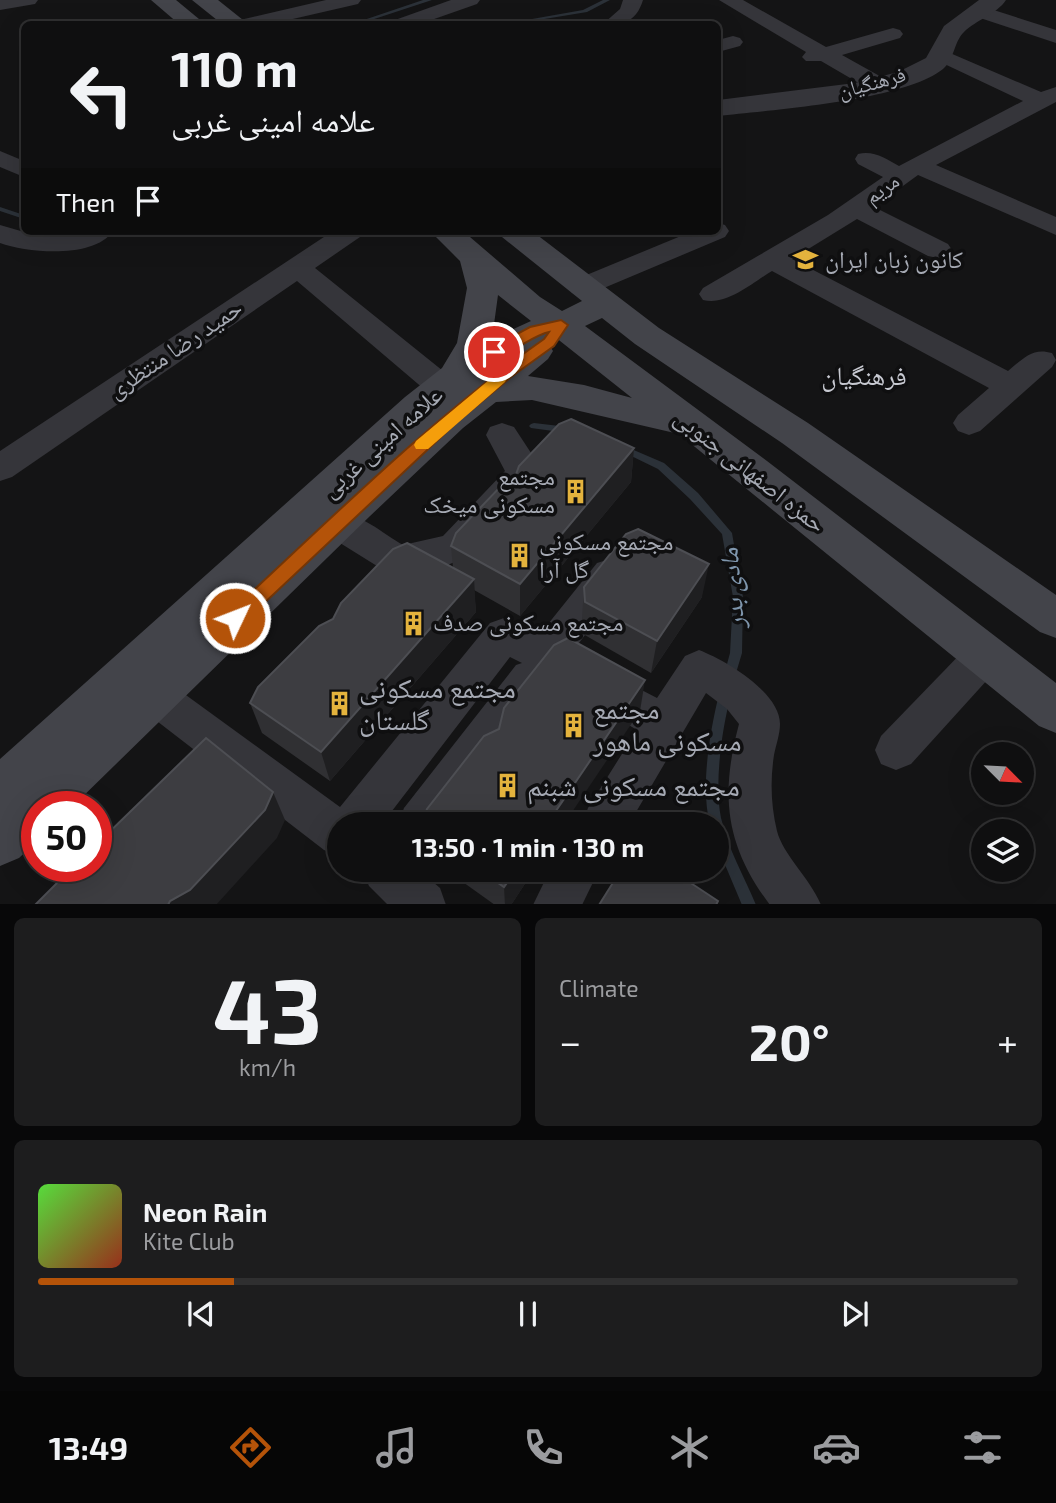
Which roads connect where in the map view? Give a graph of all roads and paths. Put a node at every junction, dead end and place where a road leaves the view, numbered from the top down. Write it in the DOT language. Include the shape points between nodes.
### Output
graph roads {
  1 [pos="28,0"];
  2 [pos="162,0"];
  3 [pos="203,0"];
  4 [pos="351,0"];
  5 [pos="470,0"];
  6 [pos="633,0"];
  7 [pos="771,0"];
  8 [pos="0,4"];
  9 [pos="425,6"];
  10 [pos="987,6"];
  11 [pos="731,7"];
  12 [pos="190,21"];
  13 [pos="232,21"];
  14 [pos="260,21"];
  15 [pos="406,21"];
  16 [pos="617,21"];
  17 [pos="893,34"];
  18 [pos="1056,37"];
  19 [pos="825,55"];
  20 [pos="943,56"];
  21 [pos="796,60"];
  22 [pos="877,84"];
  23 [pos="1040,102"];
  24 [pos="721,107"];
  25 [pos="1056,123"];
  26 [pos="0,158"];
  27 [pos="867,159"];
  28 [pos="21,168"];
  29 [pos="909,171"];
  30 [pos="856,208"];
  31 [pos="1056,227"];
  32 [pos="0,233"];
  33 [pos="92,235"];
  34 [pos="345,235"];
  35 [pos="447,235"];
  36 [pos="518,235"];
  37 [pos="708,235"];
  38 [pos="938,250"];
  39 [pos="475,258"];
  40 [pos="772,260"];
  41 [pos="296,266"];
  42 [pos="713,294"];
  43 [pos="592,296"];
  44 [pos="561,325"];
  45 [pos="1041,359"];
  46 [pos="450,379"];
  47 [pos="1011,386"];
  48 [pos="968,423"];
  49 [pos="695,428"];
  50 [pos="795,433"];
  51 [pos="502,435"];
  52 [pos="0,468"];
  53 [pos="752,471"];
  54 [pos="337,523"];
  55 [pos="631,547"];
  56 [pos="398,561"];
  57 [pos="371,589"];
  58 [pos="1056,619"];
  59 [pos="546,656"];
  60 [pos="984,656"];
  61 [pos="154,695"];
  62 [pos="1056,711"];
  63 [pos="664,724"];
  64 [pos="896,750"];
  65 [pos="0,792"];
  66 [pos="364,812"];
  67 [pos="429,812"];
  68 [pos="611,812"];
  69 [pos="327,824"];
  70 [pos="0,840"];
  71 [pos="398,882"];
  72 [pos="569,882"];
  73 [pos="422,904"];
  74 [pos="557,904"];
  75 [pos="798,904"];
  1 -- 8 [label="street"];
  2 -- 12 [label="main road"];
  3 -- 13 [label="main road"];
  4 -- 14 [label="street"];
  5 -- 9 [label="street"];
  6 -- 16 [label="street" via="629,12"];
  7 -- 11 [label="street"];
  9 -- 15 [label="street"];
  10 -- 18 [label="street"];
  10 -- 20 [label="street" via="949,35"];
  11 -- 19 [label="street"];
  17 -- 19 [label="street"];
  19 -- 21 [label="street"];
  19 -- 22 [label="street"];
  20 -- 22 [label="street, فرهنگیان" via="929,67"];
  20 -- 23 [label="street"];
  22 -- 24 [label="street, فرهنگیان" via="828,95"];
  23 -- 25 [label="street"];
  23 -- 29 [label="street, مریم"];
  26 -- 28 [label="street"];
  27 -- 29 [label="street"];
  29 -- 30 [label="street, مریم"];
  29 -- 31 [label="street"];
  30 -- 38 [label="street"];
  30 -- 40 [label="street, مریم"];
  32 -- 33 [label="street" via="15,240 62,245"];
  34 -- 41 [label="street, حمید رضا منتظری"];
  35 -- 39 [label="main road, حمزه اصفهانی جنوبی"];
  36 -- 43 [label="main road, حمزه اصفهانی جنوبی"];
  37 -- 43 [label="street"];
  39 -- 44 [label="main road, حمزه اصفهانی جنوبی" via="528,304"];
  39 -- 46 [label="main road" via="483,288 474,343"];
  40 -- 42 [label="street, مریم"];
  40 -- 47 [label="street"];
  41 -- 46 [label="street"];
  41 -- 52 [label="street, حمید رضا منتظری"];
  43 -- 44 [label="main road"];
  43 -- 50 [label="main road, حمزه اصفهانی جنوبی"];
  44 -- 46 [label="main road, علامه امینی غربی" via="549,342"];
  44 -- 49 [label="main road, حمزه اصفهانی جنوبی"];
  45 -- 47 [label="street"];
  46 -- 49 [label="main road" via="532,388"];
  46 -- 54 [label="main road, علامه امینی غربی"];
  46 -- 65 [label="main road, علامه امینی غربی"];
  47 -- 48 [label="street"];
  49 -- 53 [label="main road, حمزه اصفهانی جنوبی"];
  50 -- 53 [label="main road"];
  50 -- 58 [label="main road, حمزه اصفهانی جنوبی"];
  51 -- 56 [label="street" via="523,474 456,546"];
  53 -- 60 [label="main road, حمزه اصفهانی جنوبی"];
  54 -- 56 [label="street"];
  54 -- 61 [label="main road, علامه امینی غربی"];
  55 -- 59 [label="street"];
  56 -- 57 [label="street"];
  59 -- 63 [label="street"];
  59 -- 66 [label="street" via="504,635"];
  59 -- 67 [label="street"];
  60 -- 62 [label="main road, حمزه اصفهانی جنوبی"];
  60 -- 64 [label="street"];
  61 -- 69 [label="street"];
  61 -- 70 [label="main road, علامه امینی غربی"];
  63 -- 68 [label="street"];
  63 -- 75 [label="street" via="699,668 738,691 750,705 760,722 750,759 749,804 761,852"];
  71 -- 73 [label="street"];
  72 -- 74 [label="street"];
}
